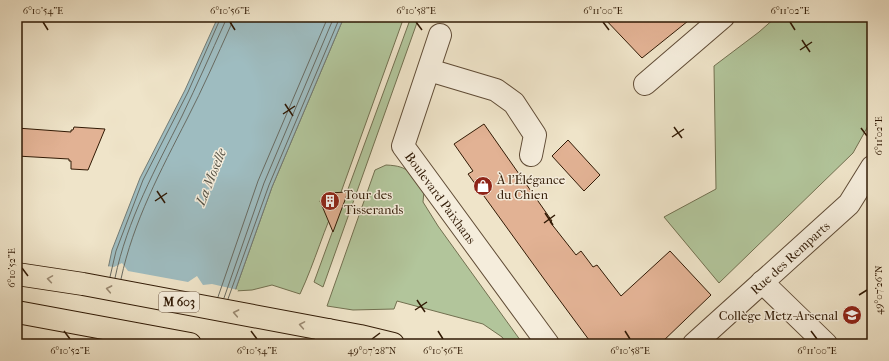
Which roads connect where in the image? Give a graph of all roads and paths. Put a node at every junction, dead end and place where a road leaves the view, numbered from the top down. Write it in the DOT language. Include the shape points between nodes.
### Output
graph roads {
  1 [pos="723,17"];
  2 [pos="440,35"];
  3 [pos="429,70"];
  4 [pos="645,84"];
  5 [pos="531,155"];
  6 [pos="872,167"];
  7 [pos="872,194"];
  8 [pos="849,204"];
  9 [pos="17,274"];
  10 [pos="762,282"];
  11 [pos="17,312"];
  12 [pos="327,337"];
  13 [pos="190,344"];
  14 [pos="393,344"];
  15 [pos="548,344"];
  16 [pos="694,344"];
  17 [pos="826,344"];
  1 -- 4 [label="street"];
  2 -- 3 [label="street, Boulevard Paixhans"];
  3 -- 5 [label="street" via="496,90 514,103 535,135"];
  3 -- 15 [label="street, Boulevard Paixhans" via="403,146"];
  6 -- 8 [label="street, Rue des Remparts"];
  7 -- 8 [label="street, Rue des Remparts"];
  8 -- 10 [label="street, Rue des Remparts"];
  12 -- 9 [label="main road, M 603, one-way" via="275,320"];
  10 -- 16 [label="street, Rue des Remparts"];
  10 -- 17 [label="street"];
  11 -- 13 [label="main road"];
  12 -- 14 [label="main road, M 603" via="360,336"];
}
